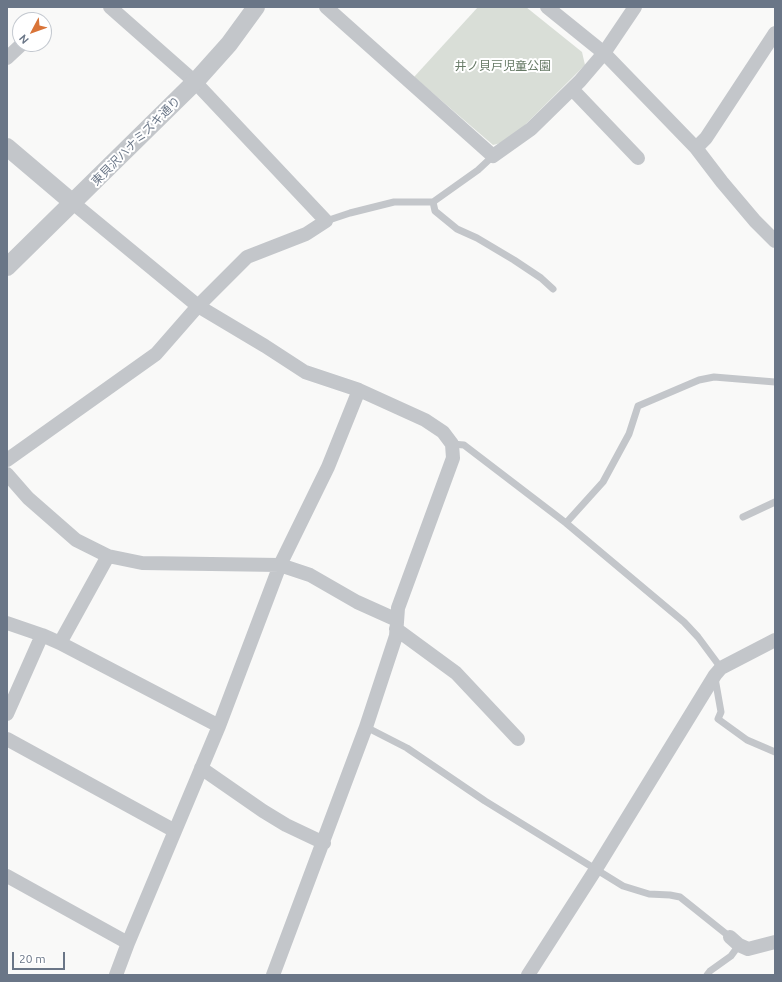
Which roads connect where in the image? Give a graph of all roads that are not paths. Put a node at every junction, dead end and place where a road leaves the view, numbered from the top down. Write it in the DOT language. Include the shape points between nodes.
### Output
graph roads {
  1 [pos="110,7"];
  2 [pos="256,7"];
  3 [pos="326,7"];
  4 [pos="547,7"];
  5 [pos="635,7"];
  6 [pos="775,33"];
  7 [pos="604,53"];
  8 [pos="195,82"];
  9 [pos="572,89"];
  10 [pos="7,147"];
  11 [pos="696,148"];
  12 [pos="493,156"];
  13 [pos="638,158"];
  14 [pos="433,202"];
  15 [pos="74,203"];
  16 [pos="326,221"];
  17 [pos="775,242"];
  18 [pos="7,267"];
  19 [pos="553,289"];
  20 [pos="198,306"];
  21 [pos="775,382"];
  22 [pos="359,390"];
  23 [pos="452,444"];
  24 [pos="7,460"];
  25 [pos="7,474"];
  26 [pos="775,502"];
  27 [pos="743,517"];
  28 [pos="566,523"];
  29 [pos="108,556"];
  30 [pos="280,565"];
  31 [pos="7,623"];
  32 [pos="397,624"];
  33 [pos="42,635"];
  34 [pos="775,640"];
  35 [pos="60,643"];
  36 [pos="718,672"];
  37 [pos="7,714"];
  38 [pos="219,726"];
  39 [pos="366,728"];
  40 [pos="7,739"];
  41 [pos="518,739"];
  42 [pos="775,752"];
  43 [pos="201,768"];
  44 [pos="175,831"];
  45 [pos="324,843"];
  46 [pos="596,869"];
  47 [pos="7,876"];
  48 [pos="734,941"];
  49 [pos="775,942"];
  50 [pos="128,943"];
  51 [pos="116,975"];
  52 [pos="273,975"];
  53 [pos="528,975"];
  54 [pos="707,975"];
  1 -- 8 [label="street"];
  2 -- 8 [label="street, 東貝沢ハナミズキ通り" via="230,44"];
  3 -- 12 [label="street"];
  4 -- 7 [label="street"];
  5 -- 7 [label="street"];
  6 -- 11 [label="street" via="706,138"];
  7 -- 9 [label="street"];
  7 -- 11 [label="street"];
  8 -- 15 [label="street, 東貝沢ハナミズキ通り"];
  8 -- 16 [label="street"];
  9 -- 12 [label="street" via="530,129"];
  9 -- 13 [label="street"];
  10 -- 15 [label="street"];
  11 -- 17 [label="street"];
  12 -- 14 [label="lane"];
  14 -- 16 [label="lane" via="394,202"];
  14 -- 19 [label="lane" via="435,211 457,229 514,260"];
  15 -- 18 [label="street, 東貝沢ハナミズキ通り"];
  15 -- 20 [label="street"];
  16 -- 20 [label="street" via="306,234 248,257"];
  20 -- 22 [label="street" via="305,372"];
  20 -- 24 [label="street" via="156,354"];
  21 -- 28 [label="lane" via="714,378 699,380 638,406 629,434 603,482"];
  22 -- 23 [label="street" via="425,420 443,432"];
  22 -- 30 [label="street" via="328,467"];
  23 -- 28 [label="lane" via="464,445"];
  23 -- 32 [label="street" via="453,458 398,608"];
  25 -- 29 [label="street" via="28,498 76,540"];
  26 -- 27 [label="lane"];
  28 -- 36 [label="lane" via="684,622 698,637"];
  29 -- 30 [label="street" via="142,563"];
  29 -- 35 [label="street"];
  30 -- 32 [label="street" via="310,575"];
  30 -- 38 [label="street"];
  31 -- 33 [label="street"];
  32 -- 39 [label="street" via="396,636"];
  32 -- 41 [label="street" via="456,673"];
  33 -- 35 [label="street"];
  33 -- 37 [label="street"];
  34 -- 36 [label="street"];
  35 -- 38 [label="street"];
  36 -- 42 [label="lane" via="721,712 718,719 747,740"];
  36 -- 46 [label="street"];
  38 -- 43 [label="street"];
  39 -- 45 [label="street"];
  39 -- 46 [label="lane" via="407,748 485,801"];
  40 -- 44 [label="street"];
  43 -- 44 [label="street"];
  43 -- 45 [label="street" via="263,811"];
  44 -- 50 [label="street"];
  45 -- 52 [label="street"];
  46 -- 48 [label="lane" via="623,886 649,894 680,897"];
  46 -- 53 [label="street"];
  47 -- 50 [label="street"];
  48 -- 49 [label="street" via="748,948"];
  48 -- 54 [label="lane" via="730,956"];
  50 -- 51 [label="street"];
}
